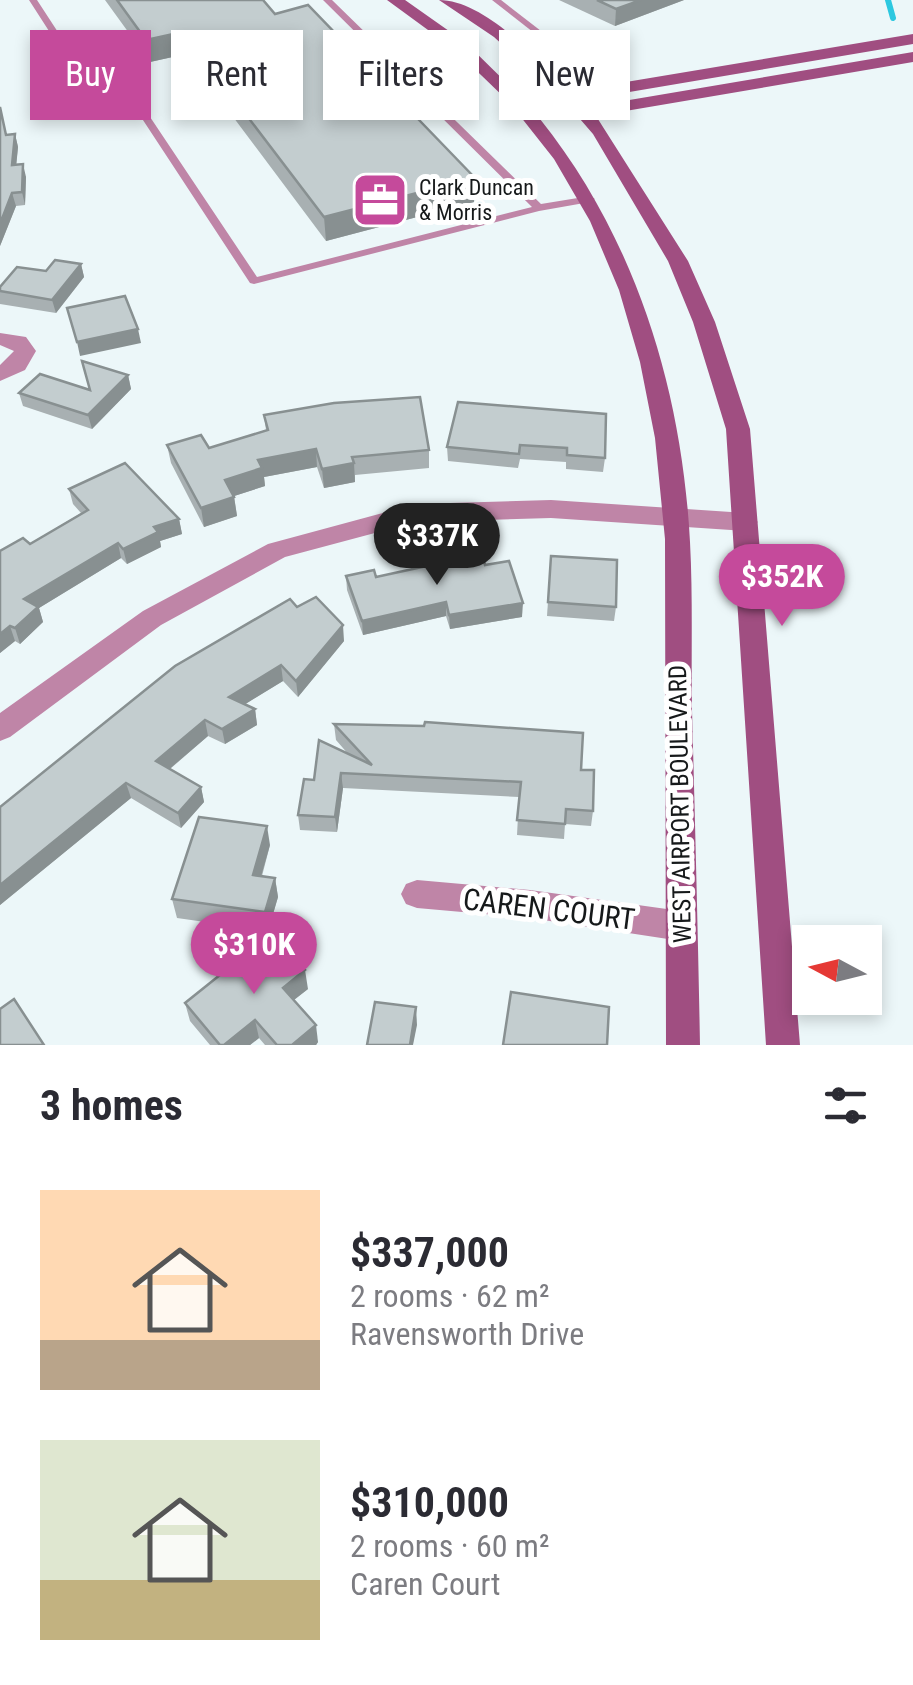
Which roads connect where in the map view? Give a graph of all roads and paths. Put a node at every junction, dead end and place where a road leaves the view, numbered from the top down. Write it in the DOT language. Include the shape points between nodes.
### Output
graph roads {
  1 [pos="33,0"];
  2 [pos="327,0"];
  3 [pos="394,0"];
  4 [pos="447,0"];
  5 [pos="496,0"];
  6 [pos="535,30"];
  7 [pos="499,33"];
  8 [pos="913,39"];
  9 [pos="913,57"];
  10 [pos="499,83"];
  11 [pos="630,87"];
  12 [pos="630,107"];
  13 [pos="536,120"];
  14 [pos="590,120"];
  15 [pos="590,199"];
  16 [pos="540,208"];
  17 [pos="0,339"];
  18 [pos="0,374"];
  19 [pos="676,517"];
  20 [pos="746,522"];
  21 [pos="0,728"];
  22 [pos="417,894"];
  23 [pos="681,926"];
  24 [pos="683,1045"];
  25 [pos="784,1045"];
  1 -- 16 [label="lane" via="80,71 121,80 254,281"];
  2 -- 16 [label="lane"];
  3 -- 10 [label="main road, WEST AIRPORT BOULEVARD" via="463,48"];
  4 -- 7 [label="main road"];
  5 -- 6 [label="lane"];
  8 -- 11 [label="main road"];
  9 -- 12 [label="main road"];
  13 -- 15 [label="main road, WEST AIRPORT BOULEVARD"];
  14 -- 20 [label="main road" via="678,262 704,322 738,430"];
  15 -- 16 [label="lane"];
  15 -- 19 [label="main road, WEST AIRPORT BOULEVARD" via="616,252 644,340"];
  17 -- 18 [label="street" via="18,342 24,351 18,366"];
  19 -- 20 [label="street"];
  19 -- 21 [label="street" via="551,509 416,513 277,550 152,618"];
  19 -- 23 [label="main road, WEST AIRPORT BOULEVARD"];
  20 -- 25 [label="main road"];
  22 -- 23 [label="street, CAREN COURT"];
  23 -- 24 [label="main road, WEST AIRPORT BOULEVARD"];
}
